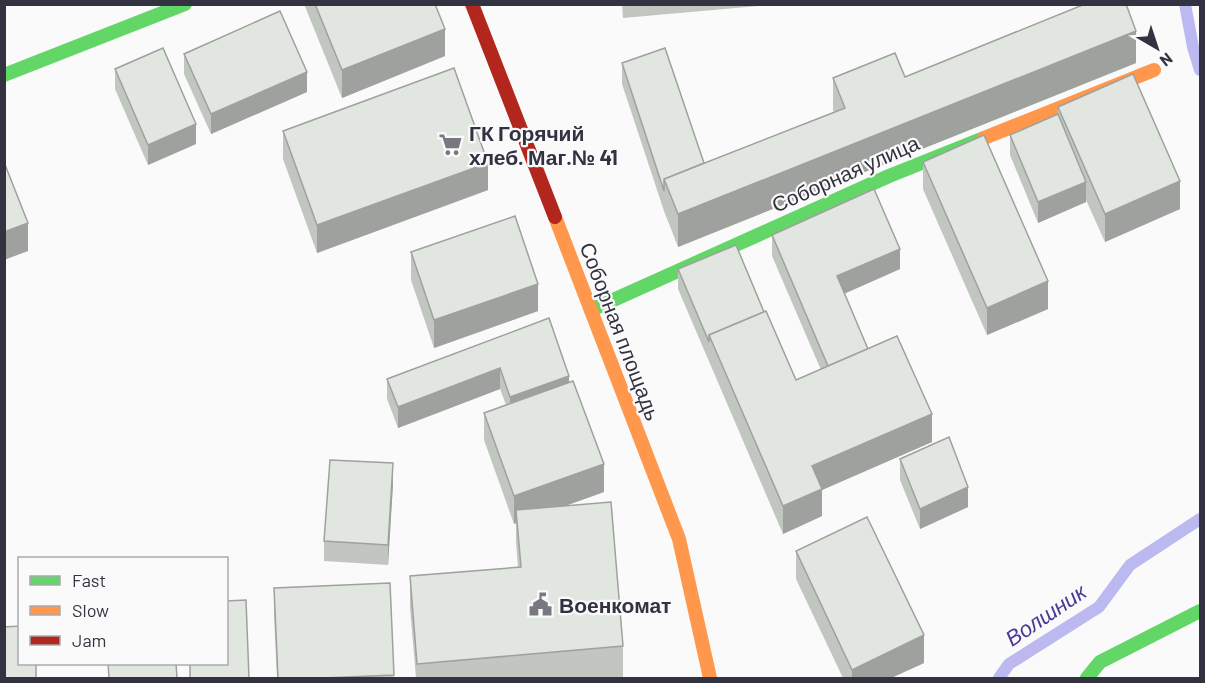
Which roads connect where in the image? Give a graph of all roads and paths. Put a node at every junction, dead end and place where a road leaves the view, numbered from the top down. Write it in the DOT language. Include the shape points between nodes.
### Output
graph roads {
  1 [pos="185,4"];
  2 [pos="472,4"];
  3 [pos="1154,70"];
  4 [pos="4,75"];
  5 [pos="591,310"];
  6 [pos="1200,611"];
  7 [pos="710,678"];
  8 [pos="1087,678"];
  1 -- 4 [label="street"];
  2 -- 5 [label="street, Соборная площадь"];
  3 -- 5 [label="street, Соборная улица" via="889,176"];
  5 -- 7 [label="street, Соборная площадь" via="679,539"];
  6 -- 8 [label="street" via="1100,662"];
}
